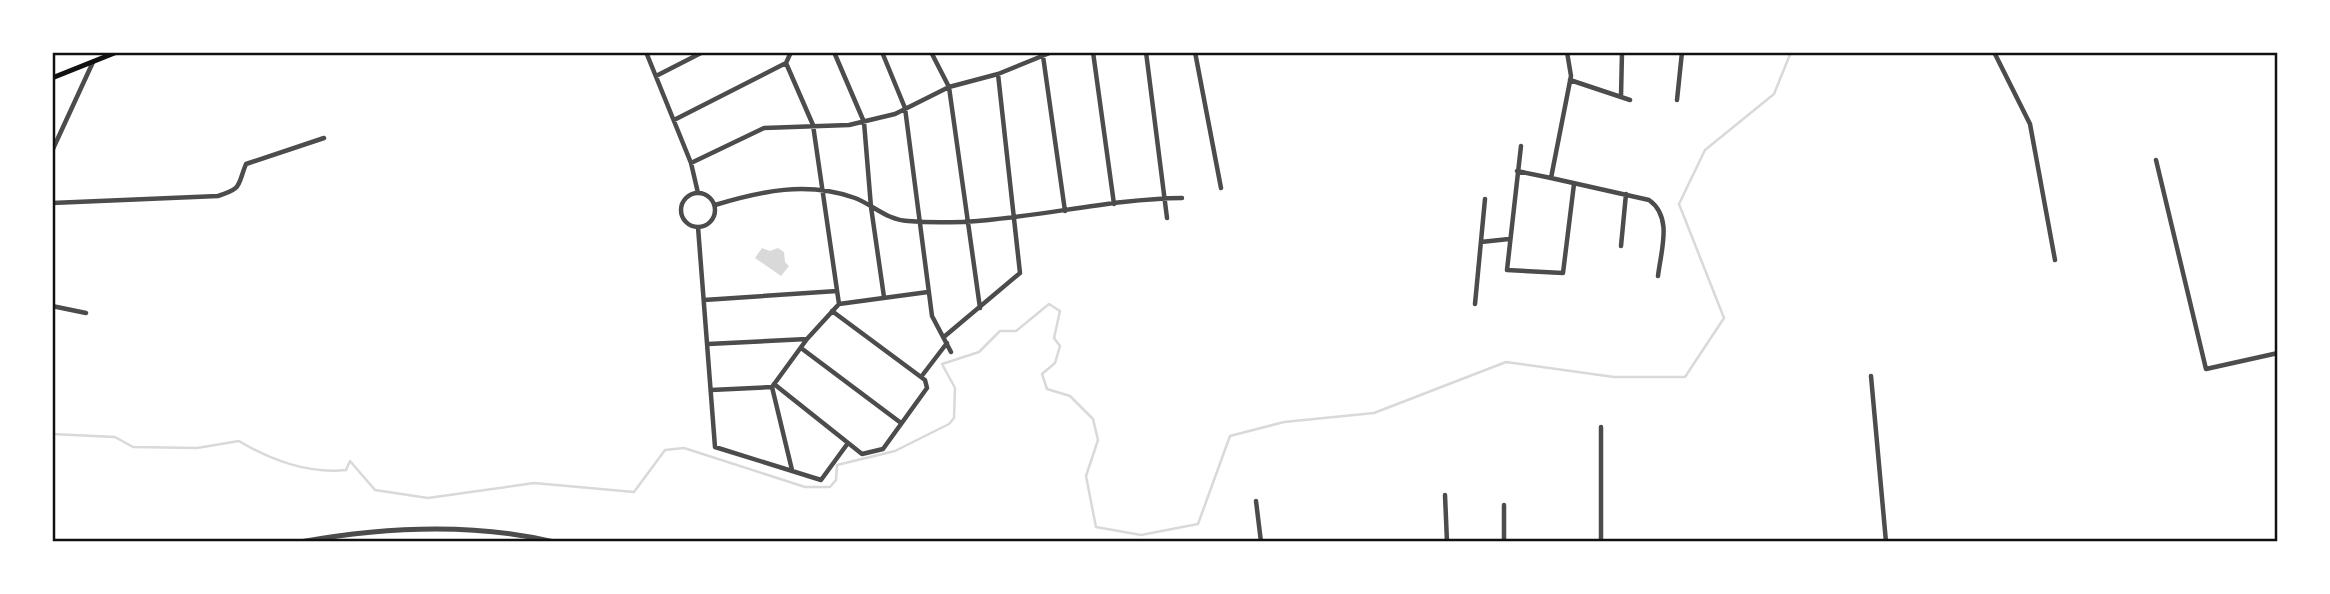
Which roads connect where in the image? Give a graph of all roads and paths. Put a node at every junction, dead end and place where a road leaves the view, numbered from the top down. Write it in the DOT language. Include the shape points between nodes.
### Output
graph roads {
  1 [pos="117,52"];
  2 [pos="646,52"];
  3 [pos="704,52"];
  4 [pos="791,52"];
  5 [pos="834,52"];
  6 [pos="882,52"];
  7 [pos="931,52"];
  8 [pos="1052,52"];
  9 [pos="1093,52"];
  10 [pos="1146,52"];
  11 [pos="1195,52"];
  12 [pos="1567,52"];
  13 [pos="1622,52"];
  14 [pos="1682,52"];
  15 [pos="1994,52"];
  16 [pos="1043,56"];
  17 [pos="93,62"];
  18 [pos="786,63"];
  19 [pos="998,74"];
  20 [pos="656,76"];
  21 [pos="52,78"];
  22 [pos="1570,79"];
  23 [pos="949,86"];
  24 [pos="1621,97"];
  25 [pos="1630,100"];
  26 [pos="1677,100"];
  27 [pos="905,108"];
  28 [pos="674,120"];
  29 [pos="864,122"];
  30 [pos="813,125"];
  31 [pos="324,138"];
  32 [pos="1521,146"];
  33 [pos="52,151"];
  34 [pos="2155,160"];
  35 [pos="691,163"];
  36 [pos="1517,171"];
  37 [pos="1551,178"];
  38 [pos="1574,184"];
  39 [pos="1221,188"];
  40 [pos="824,190"];
  41 [pos="698,193"];
  42 [pos="1626,194"];
  43 [pos="1165,198"];
  44 [pos="1182,198"];
  45 [pos="1485,199"];
  46 [pos="52,203"];
  47 [pos="1114,204"];
  48 [pos="715,205"];
  49 [pos="871,207"];
  50 [pos="1065,211"];
  51 [pos="1014,216"];
  52 [pos="1167,218"];
  53 [pos="920,222"];
  54 [pos="966,222"];
  55 [pos="698,228"];
  56 [pos="1510,239"];
  57 [pos="1481,242"];
  58 [pos="1621,246"];
  59 [pos="2055,260"];
  60 [pos="1658,276"];
  61 [pos="837,290"];
  62 [pos="928,292"];
  63 [pos="884,297"];
  64 [pos="704,300"];
  65 [pos="839,304"];
  66 [pos="1475,304"];
  67 [pos="52,306"];
  68 [pos="980,308"];
  69 [pos="832,311"];
  70 [pos="86,313"];
  71 [pos="945,336"];
  72 [pos="807,339"];
  73 [pos="947,342"];
  74 [pos="708,344"];
  75 [pos="801,348"];
  76 [pos="951,352"];
  77 [pos="2277,353"];
  78 [pos="1871,376"];
  79 [pos="921,377"];
  80 [pos="773,386"];
  81 [pos="711,390"];
  82 [pos="901,423"];
  83 [pos="1601,427"];
  84 [pos="848,443"];
  85 [pos="792,470"];
  86 [pos="1445,495"];
  87 [pos="1256,501"];
  88 [pos="1504,505"];
  89 [pos="300,541"];
  90 [pos="554,541"];
  91 [pos="1261,541"];
  92 [pos="1447,541"];
  93 [pos="1504,541"];
  94 [pos="1601,541"];
  95 [pos="1886,541"];
  1 -- 17 [label="main road"];
  2 -- 20 [label="street"];
  3 -- 20 [label="street"];
  4 -- 18 [label="street"];
  5 -- 29 [label="street"];
  6 -- 27 [label="street"];
  7 -- 23 [label="street"];
  8 -- 16 [label="street"];
  9 -- 47 [label="street"];
  10 -- 43 [label="street"];
  11 -- 39 [label="street"];
  12 -- 22 [label="street"];
  13 -- 24 [label="street"];
  14 -- 26 [label="street"];
  15 -- 59 [label="street" via="2030,124"];
  16 -- 19 [label="street"];
  16 -- 50 [label="street"];
  17 -- 21 [label="main road"];
  17 -- 33 [label="street"];
  18 -- 28 [label="street"];
  18 -- 30 [label="street"];
  19 -- 23 [label="street"];
  19 -- 51 [label="street"];
  20 -- 28 [label="street"];
  22 -- 24 [label="street"];
  22 -- 37 [label="street"];
  23 -- 27 [label="street"];
  23 -- 54 [label="street"];
  24 -- 25 [label="street"];
  27 -- 29 [label="street"];
  27 -- 53 [label="street"];
  28 -- 35 [label="street"];
  29 -- 30 [label="street"];
  29 -- 49 [label="street"];
  30 -- 35 [label="street" via="764,128"];
  30 -- 40 [label="street"];
  31 -- 46 [label="street" via="246,164 241,184 218,196"];
  32 -- 36 [label="street"];
  34 -- 77 [label="street" via="2206,369"];
  35 -- 41 [label="street"];
  36 -- 37 [label="street"];
  36 -- 56 [label="street"];
  37 -- 38 [label="street"];
  38 -- 42 [label="street"];
  38 -- 56 [label="street" via="1563,273 1507,270"];
  40 -- 48 [label="street" via="770,189"];
  40 -- 49 [label="street"];
  40 -- 61 [label="street"];
  41 -- 48 [label="street"];
  41 -- 55 [label="street" via="688,197 681,210 688,224"];
  42 -- 58 [label="street"];
  42 -- 60 [label="street" via="1649,200 1662,214"];
  43 -- 44 [label="street"];
  43 -- 47 [label="street"];
  43 -- 52 [label="street"];
  45 -- 57 [label="street"];
  47 -- 50 [label="street"];
  48 -- 55 [label="street" via="712,220"];
  49 -- 53 [label="street" via="886,216"];
  49 -- 63 [label="street"];
  50 -- 51 [label="street"];
  51 -- 54 [label="street"];
  51 -- 68 [label="street" via="1020,273"];
  53 -- 54 [label="street"];
  53 -- 62 [label="street"];
  54 -- 68 [label="street"];
  55 -- 64 [label="street"];
  56 -- 57 [label="street"];
  57 -- 66 [label="street"];
  61 -- 64 [label="street"];
  61 -- 65 [label="street"];
  62 -- 63 [label="street"];
  62 -- 71 [label="street" via="932,316"];
  63 -- 65 [label="street"];
  64 -- 74 [label="street"];
  65 -- 69 [label="street"];
  67 -- 70 [label="street"];
  68 -- 71 [label="street"];
  69 -- 72 [label="street"];
  69 -- 79 [label="street"];
  71 -- 73 [label="street"];
  72 -- 74 [label="street"];
  72 -- 75 [label="street"];
  73 -- 76 [label="street"];
  73 -- 79 [label="street"];
  74 -- 81 [label="street"];
  75 -- 80 [label="street"];
  75 -- 82 [label="street"];
  78 -- 95 [label="street"];
  79 -- 82 [label="street" via="927,388"];
  80 -- 81 [label="street"];
  80 -- 84 [label="street"];
  80 -- 85 [label="street"];
  81 -- 85 [label="street" via="715,447"];
  82 -- 84 [label="street" via="883,449 862,454"];
  83 -- 94 [label="street"];
  84 -- 85 [label="street" via="821,481"];
  86 -- 92 [label="street"];
  87 -- 91 [label="street"];
  88 -- 93 [label="street"];
  89 -- 90 [label="street" via="413,528"];
}
